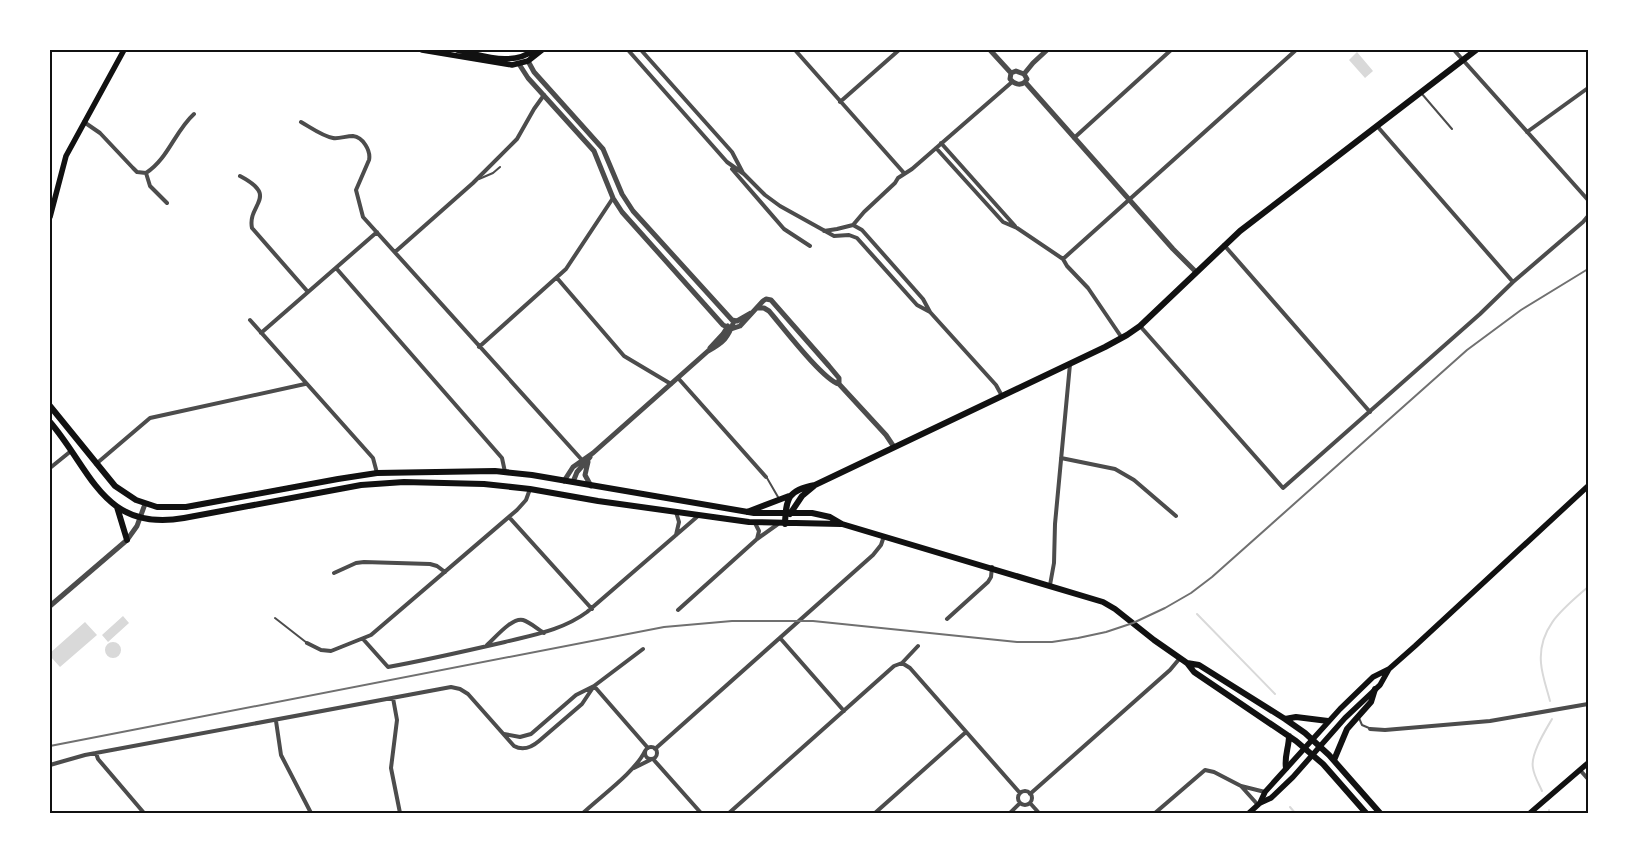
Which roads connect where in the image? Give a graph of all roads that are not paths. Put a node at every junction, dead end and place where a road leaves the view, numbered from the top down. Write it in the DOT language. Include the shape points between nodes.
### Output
graph roads {
  1 [pos="124,50"];
  2 [pos="422,50"];
  3 [pos="458,50"];
  4 [pos="534,50"];
  5 [pos="542,50"];
  6 [pos="628,50"];
  7 [pos="641,50"];
  8 [pos="794,50"];
  9 [pos="899,50"];
  10 [pos="990,50"];
  11 [pos="1047,50"];
  12 [pos="1171,50"];
  13 [pos="1296,50"];
  14 [pos="1454,50"];
  15 [pos="1476,50"];
  16 [pos="522,57"];
  17 [pos="1463,60"];
  18 [pos="528,61"];
  19 [pos="519,64"];
  20 [pos="1011,73"];
  21 [pos="1024,74"];
  22 [pos="541,78"];
  23 [pos="1012,82"];
  24 [pos="1025,82"];
  25 [pos="534,84"];
  26 [pos="1588,88"];
  27 [pos="1420,93"];
  28 [pos="544,95"];
  29 [pos="840,102"];
  30 [pos="194,114"];
  31 [pos="84,122"];
  32 [pos="301,122"];
  33 [pos="1377,126"];
  34 [pos="1452,129"];
  35 [pos="1527,132"];
  36 [pos="1074,138"];
  37 [pos="941,143"];
  38 [pos="936,148"];
  39 [pos="727,162"];
  40 [pos="500,168"];
  41 [pos="146,173"];
  42 [pos="904,173"];
  43 [pos="744,174"];
  44 [pos="240,176"];
  45 [pos="473,183"];
  46 [pos="613,198"];
  47 [pos="1130,200"];
  48 [pos="1588,200"];
  49 [pos="168,203"];
  50 [pos="1588,216"];
  51 [pos="50,217"];
  52 [pos="854,225"];
  53 [pos="1017,228"];
  54 [pos="824,231"];
  55 [pos="377,232"];
  56 [pos="1224,245"];
  57 [pos="810,246"];
  58 [pos="396,252"];
  59 [pos="1063,259"];
  60 [pos="336,268"];
  61 [pos="1196,272"];
  62 [pos="557,278"];
  63 [pos="1513,282"];
  64 [pos="308,292"];
  65 [pos="757,308"];
  66 [pos="930,312"];
  67 [pos="250,320"];
  68 [pos="738,322"];
  69 [pos="1140,326"];
  70 [pos="729,328"];
  71 [pos="261,333"];
  72 [pos="1122,338"];
  73 [pos="479,347"];
  74 [pos="1070,364"];
  75 [pos="678,378"];
  76 [pos="305,384"];
  77 [pos="671,384"];
  78 [pos="839,384"];
  79 [pos="1002,396"];
  80 [pos="50,406"];
  81 [pos="1370,412"];
  82 [pos="50,422"];
  83 [pos="894,447"];
  84 [pos="71,450"];
  85 [pos="1061,458"];
  86 [pos="585,463"];
  87 [pos="96,464"];
  88 [pos="50,468"];
  89 [pos="505,472"];
  90 [pos="377,473"];
  91 [pos="532,475"];
  92 [pos="766,477"];
  93 [pos="564,481"];
  94 [pos="573,482"];
  95 [pos="815,485"];
  96 [pos="591,486"];
  97 [pos="1588,486"];
  98 [pos="530,489"];
  99 [pos="570,495"];
  100 [pos="789,496"];
  101 [pos="779,499"];
  102 [pos="145,504"];
  103 [pos="117,507"];
  104 [pos="787,511"];
  105 [pos="676,512"];
  106 [pos="747,512"];
  107 [pos="699,515"];
  108 [pos="1176,516"];
  109 [pos="509,517"];
  110 [pos="140,518"];
  111 [pos="755,523"];
  112 [pos="783,524"];
  113 [pos="842,524"];
  114 [pos="676,534"];
  115 [pos="884,536"];
  116 [pos="757,539"];
  117 [pos="127,540"];
  118 [pos="992,567"];
  119 [pos="445,572"];
  120 [pos="334,573"];
  121 [pos="1050,585"];
  122 [pos="50,606"];
  123 [pos="592,609"];
  124 [pos="678,610"];
  125 [pos="275,618"];
  126 [pos="947,619"];
  127 [pos="544,633"];
  128 [pos="780,638"];
  129 [pos="364,639"];
  130 [pos="307,642"];
  131 [pos="918,646"];
  132 [pos="485,647"];
  133 [pos="644,648"];
  134 [pos="1180,658"];
  135 [pos="1187,662"];
  136 [pos="902,663"];
  137 [pos="1389,669"];
  138 [pos="594,686"];
  139 [pos="1375,689"];
  140 [pos="393,698"];
  141 [pos="1588,704"];
  142 [pos="844,711"];
  143 [pos="1358,716"];
  144 [pos="1285,718"];
  145 [pos="276,721"];
  146 [pos="1328,721"];
  147 [pos="1370,729"];
  148 [pos="966,732"];
  149 [pos="504,734"];
  150 [pos="1288,736"];
  151 [pos="1312,739"];
  152 [pos="1320,746"];
  153 [pos="655,748"];
  154 [pos="1304,748"];
  155 [pos="647,749"];
  156 [pos="96,753"];
  157 [pos="1312,755"];
  158 [pos="652,759"];
  159 [pos="1334,760"];
  160 [pos="1588,763"];
  161 [pos="50,764"];
  162 [pos="1286,768"];
  163 [pos="632,769"];
  164 [pos="1580,770"];
  165 [pos="1588,778"];
  166 [pos="1241,786"];
  167 [pos="1265,792"];
  168 [pos="1020,793"];
  169 [pos="1030,794"];
  170 [pos="1020,803"];
  171 [pos="1030,803"];
  172 [pos="1260,804"];
  173 [pos="144,813"];
  174 [pos="311,813"];
  175 [pos="400,813"];
  176 [pos="583,813"];
  177 [pos="701,813"];
  178 [pos="729,813"];
  179 [pos="876,813"];
  180 [pos="1010,813"];
  181 [pos="1039,813"];
  182 [pos="1155,813"];
  183 [pos="1249,813"];
  184 [pos="1366,813"];
  185 [pos="1380,813"];
  186 [pos="1530,813"];
  1 -- 31 [label="main road"];
  2 -- 19 [label="main road"];
  3 -- 16 [label="main road" via="504,59"];
  4 -- 16 [label="main road"];
  5 -- 18 [label="main road"];
  6 -- 39 [label="street"];
  7 -- 43 [label="street" via="732,152"];
  8 -- 29 [label="street"];
  9 -- 29 [label="street"];
  10 -- 20 [label="street"];
  11 -- 21 [label="street"];
  12 -- 36 [label="street"];
  13 -- 47 [label="street"];
  14 -- 17 [label="street"];
  15 -- 17 [label="main road"];
  16 -- 18 [label="main road"];
  16 -- 19 [label="main road"];
  17 -- 27 [label="main road"];
  17 -- 35 [label="street"];
  18 -- 19 [label="main road"];
  18 -- 22 [label="street"];
  19 -- 25 [label="street"];
  20 -- 21 [label="street"];
  20 -- 23 [label="street"];
  21 -- 24 [label="street"];
  22 -- 25 [label="street" via="535,78"];
  22 -- 68 [label="street" via="603,149 632,211"];
  23 -- 24 [label="street"];
  23 -- 37 [label="street"];
  24 -- 36 [label="street"];
  25 -- 28 [label="street"];
  26 -- 35 [label="street"];
  27 -- 33 [label="main road"];
  27 -- 34 [label="lane"];
  28 -- 45 [label="street" via="517,139"];
  28 -- 46 [label="street" via="594,152"];
  29 -- 42 [label="street"];
  30 -- 41 [label="street"];
  31 -- 41 [label="street" via="100,133 137,172"];
  31 -- 51 [label="main road" via="66,156"];
  32 -- 55 [label="street" via="333,138 353,136 365,145 370,156 356,190 363,217"];
  33 -- 56 [label="main road"];
  33 -- 63 [label="street"];
  35 -- 48 [label="street"];
  36 -- 47 [label="street"];
  37 -- 38 [label="street"];
  37 -- 53 [label="street"];
  38 -- 42 [label="street"];
  38 -- 53 [label="street" via="1003,222"];
  39 -- 43 [label="street"];
  39 -- 57 [label="street" via="784,228"];
  40 -- 45 [label="lane"];
  41 -- 49 [label="street" via="150,186"];
  42 -- 52 [label="street"];
  43 -- 54 [label="street" via="774,203"];
  44 -- 64 [label="street" via="250,180 261,195 251,222 252,228"];
  45 -- 58 [label="street"];
  46 -- 62 [label="street"];
  46 -- 70 [label="street" via="622,212"];
  47 -- 59 [label="street"];
  47 -- 61 [label="street"];
  50 -- 63 [label="street"];
  52 -- 54 [label="street"];
  52 -- 66 [label="street" via="862,230"];
  53 -- 59 [label="street"];
  54 -- 66 [label="street" via="857,238 916,305"];
  55 -- 58 [label="street"];
  55 -- 60 [label="street"];
  56 -- 61 [label="main road"];
  56 -- 81 [label="street"];
  58 -- 73 [label="street"];
  59 -- 72 [label="street" via="1088,288"];
  60 -- 64 [label="street"];
  60 -- 89 [label="street" via="502,458"];
  61 -- 69 [label="main road"];
  62 -- 73 [label="street"];
  62 -- 77 [label="street" via="624,356"];
  63 -- 81 [label="street"];
  64 -- 71 [label="street"];
  65 -- 68 [label="street"];
  65 -- 78 [label="street" via="769,311 823,373 833,383"];
  65 -- 78 [label="street" via="766,299 775,304 838,378"];
  66 -- 79 [label="street" via="996,385"];
  67 -- 71 [label="street"];
  68 -- 70 [label="street"];
  68 -- 70 [label="street" via="736,329"];
  69 -- 72 [label="main road"];
  69 -- 81 [label="street" via="1283,488"];
  70 -- 75 [label="street" via="724,340"];
  71 -- 76 [label="street"];
  72 -- 74 [label="main road"];
  73 -- 86 [label="street"];
  74 -- 79 [label="main road"];
  74 -- 85 [label="street"];
  75 -- 77 [label="street"];
  75 -- 92 [label="street"];
  76 -- 87 [label="street" via="150,418"];
  76 -- 90 [label="street" via="373,458"];
  77 -- 86 [label="street"];
  78 -- 83 [label="street"];
  79 -- 83 [label="main road"];
  80 -- 87 [label="main road"];
  82 -- 84 [label="main road"];
  83 -- 95 [label="main road"];
  84 -- 88 [label="street"];
  84 -- 103 [label="main road" via="100,492"];
  85 -- 108 [label="street" via="1115,469 1134,480"];
  85 -- 121 [label="street"];
  86 -- 93 [label="street" via="569,471"];
  86 -- 94 [label="street"];
  86 -- 96 [label="street" via="585,476"];
  87 -- 102 [label="main road" via="119,490"];
  89 -- 90 [label="main road"];
  89 -- 91 [label="main road"];
  90 -- 102 [label="main road" via="186,507 164,508"];
  91 -- 93 [label="main road"];
  91 -- 98 [label="main road"];
  92 -- 101 [label="lane"];
  93 -- 94 [label="main road"];
  93 -- 99 [label="main road"];
  94 -- 96 [label="main road"];
  94 -- 99 [label="main road"];
  95 -- 100 [label="main road"];
  95 -- 104 [label="main road"];
  96 -- 106 [label="main road"];
  97 -- 137 [label="main road"];
  98 -- 99 [label="main road"];
  98 -- 109 [label="street" via="523,503"];
  98 -- 110 [label="main road" via="460,483 382,483 174,520"];
  99 -- 105 [label="main road"];
  100 -- 101 [label="main road"];
  100 -- 104 [label="main road"];
  101 -- 104 [label="main road"];
  101 -- 106 [label="main road"];
  102 -- 110 [label="street"];
  103 -- 110 [label="main road"];
  103 -- 117 [label="main road"];
  104 -- 106 [label="main road"];
  104 -- 112 [label="main road"];
  104 -- 113 [label="main road" via="815,513"];
  105 -- 107 [label="main road"];
  105 -- 114 [label="street" via="679,522"];
  107 -- 111 [label="main road"];
  107 -- 114 [label="street"];
  109 -- 119 [label="street"];
  109 -- 123 [label="street"];
  110 -- 117 [label="street"];
  111 -- 112 [label="main road"];
  111 -- 116 [label="street" via="759,531"];
  112 -- 113 [label="main road"];
  112 -- 116 [label="street"];
  113 -- 115 [label="main road"];
  114 -- 123 [label="street"];
  115 -- 118 [label="main road"];
  115 -- 128 [label="street" via="875,553"];
  116 -- 124 [label="street"];
  117 -- 122 [label="street"];
  118 -- 121 [label="main road"];
  118 -- 126 [label="street" via="988,582"];
  119 -- 120 [label="street" via="430,564 364,562"];
  119 -- 129 [label="street"];
  121 -- 134 [label="main road" via="1107,603"];
  123 -- 127 [label="street" via="572,622"];
  125 -- 130 [label="lane"];
  127 -- 132 [label="street"];
  127 -- 132 [label="street" via="518,620"];
  128 -- 142 [label="street"];
  128 -- 153 [label="street"];
  129 -- 130 [label="street" via="331,651 323,651"];
  129 -- 132 [label="street" via="388,667"];
  131 -- 136 [label="street"];
  133 -- 138 [label="street"];
  134 -- 135 [label="main road"];
  134 -- 169 [label="street"];
  135 -- 144 [label="main road" via="1199,665"];
  135 -- 150 [label="main road" via="1194,672"];
  136 -- 142 [label="street"];
  136 -- 148 [label="street"];
  137 -- 139 [label="main road"];
  137 -- 146 [label="main road" via="1373,678"];
  138 -- 149 [label="street" via="576,695 529,735"];
  138 -- 149 [label="street" via="582,704 532,746 517,748"];
  138 -- 155 [label="street"];
  139 -- 143 [label="main road" via="1372,702"];
  139 -- 152 [label="main road"];
  140 -- 145 [label="street"];
  140 -- 149 [label="street" via="448,688 460,689"];
  140 -- 175 [label="street" via="397,720 392,768"];
  141 -- 147 [label="street" via="1490,721"];
  142 -- 178 [label="street"];
  143 -- 147 [label="lane" via="1362,725"];
  143 -- 159 [label="main road" via="1346,732"];
  144 -- 146 [label="main road"];
  144 -- 151 [label="main road"];
  145 -- 156 [label="street"];
  145 -- 174 [label="street" via="281,755"];
  146 -- 151 [label="main road"];
  148 -- 168 [label="street"];
  148 -- 179 [label="street"];
  150 -- 154 [label="main road"];
  150 -- 162 [label="main road" via="1284,759"];
  151 -- 152 [label="main road"];
  151 -- 154 [label="main road"];
  152 -- 157 [label="main road"];
  152 -- 159 [label="main road"];
  153 -- 155 [label="street"];
  153 -- 158 [label="street" via="657,753"];
  154 -- 157 [label="main road"];
  154 -- 162 [label="main road"];
  155 -- 158 [label="street" via="646,756"];
  155 -- 163 [label="street"];
  156 -- 161 [label="street"];
  156 -- 173 [label="street"];
  157 -- 172 [label="main road" via="1277,793"];
  157 -- 184 [label="main road"];
  158 -- 163 [label="street"];
  158 -- 177 [label="street"];
  159 -- 185 [label="main road"];
  160 -- 164 [label="main road"];
  162 -- 167 [label="main road"];
  163 -- 176 [label="street"];
  164 -- 165 [label="street"];
  164 -- 186 [label="main road"];
  166 -- 167 [label="street"];
  166 -- 172 [label="street"];
  166 -- 182 [label="street" via="1205,770"];
  167 -- 172 [label="main road"];
  168 -- 169 [label="street" via="1026,791"];
  168 -- 170 [label="street"];
  169 -- 171 [label="street"];
  170 -- 171 [label="street"];
  170 -- 180 [label="street"];
  171 -- 181 [label="street"];
  172 -- 183 [label="main road"];
}
